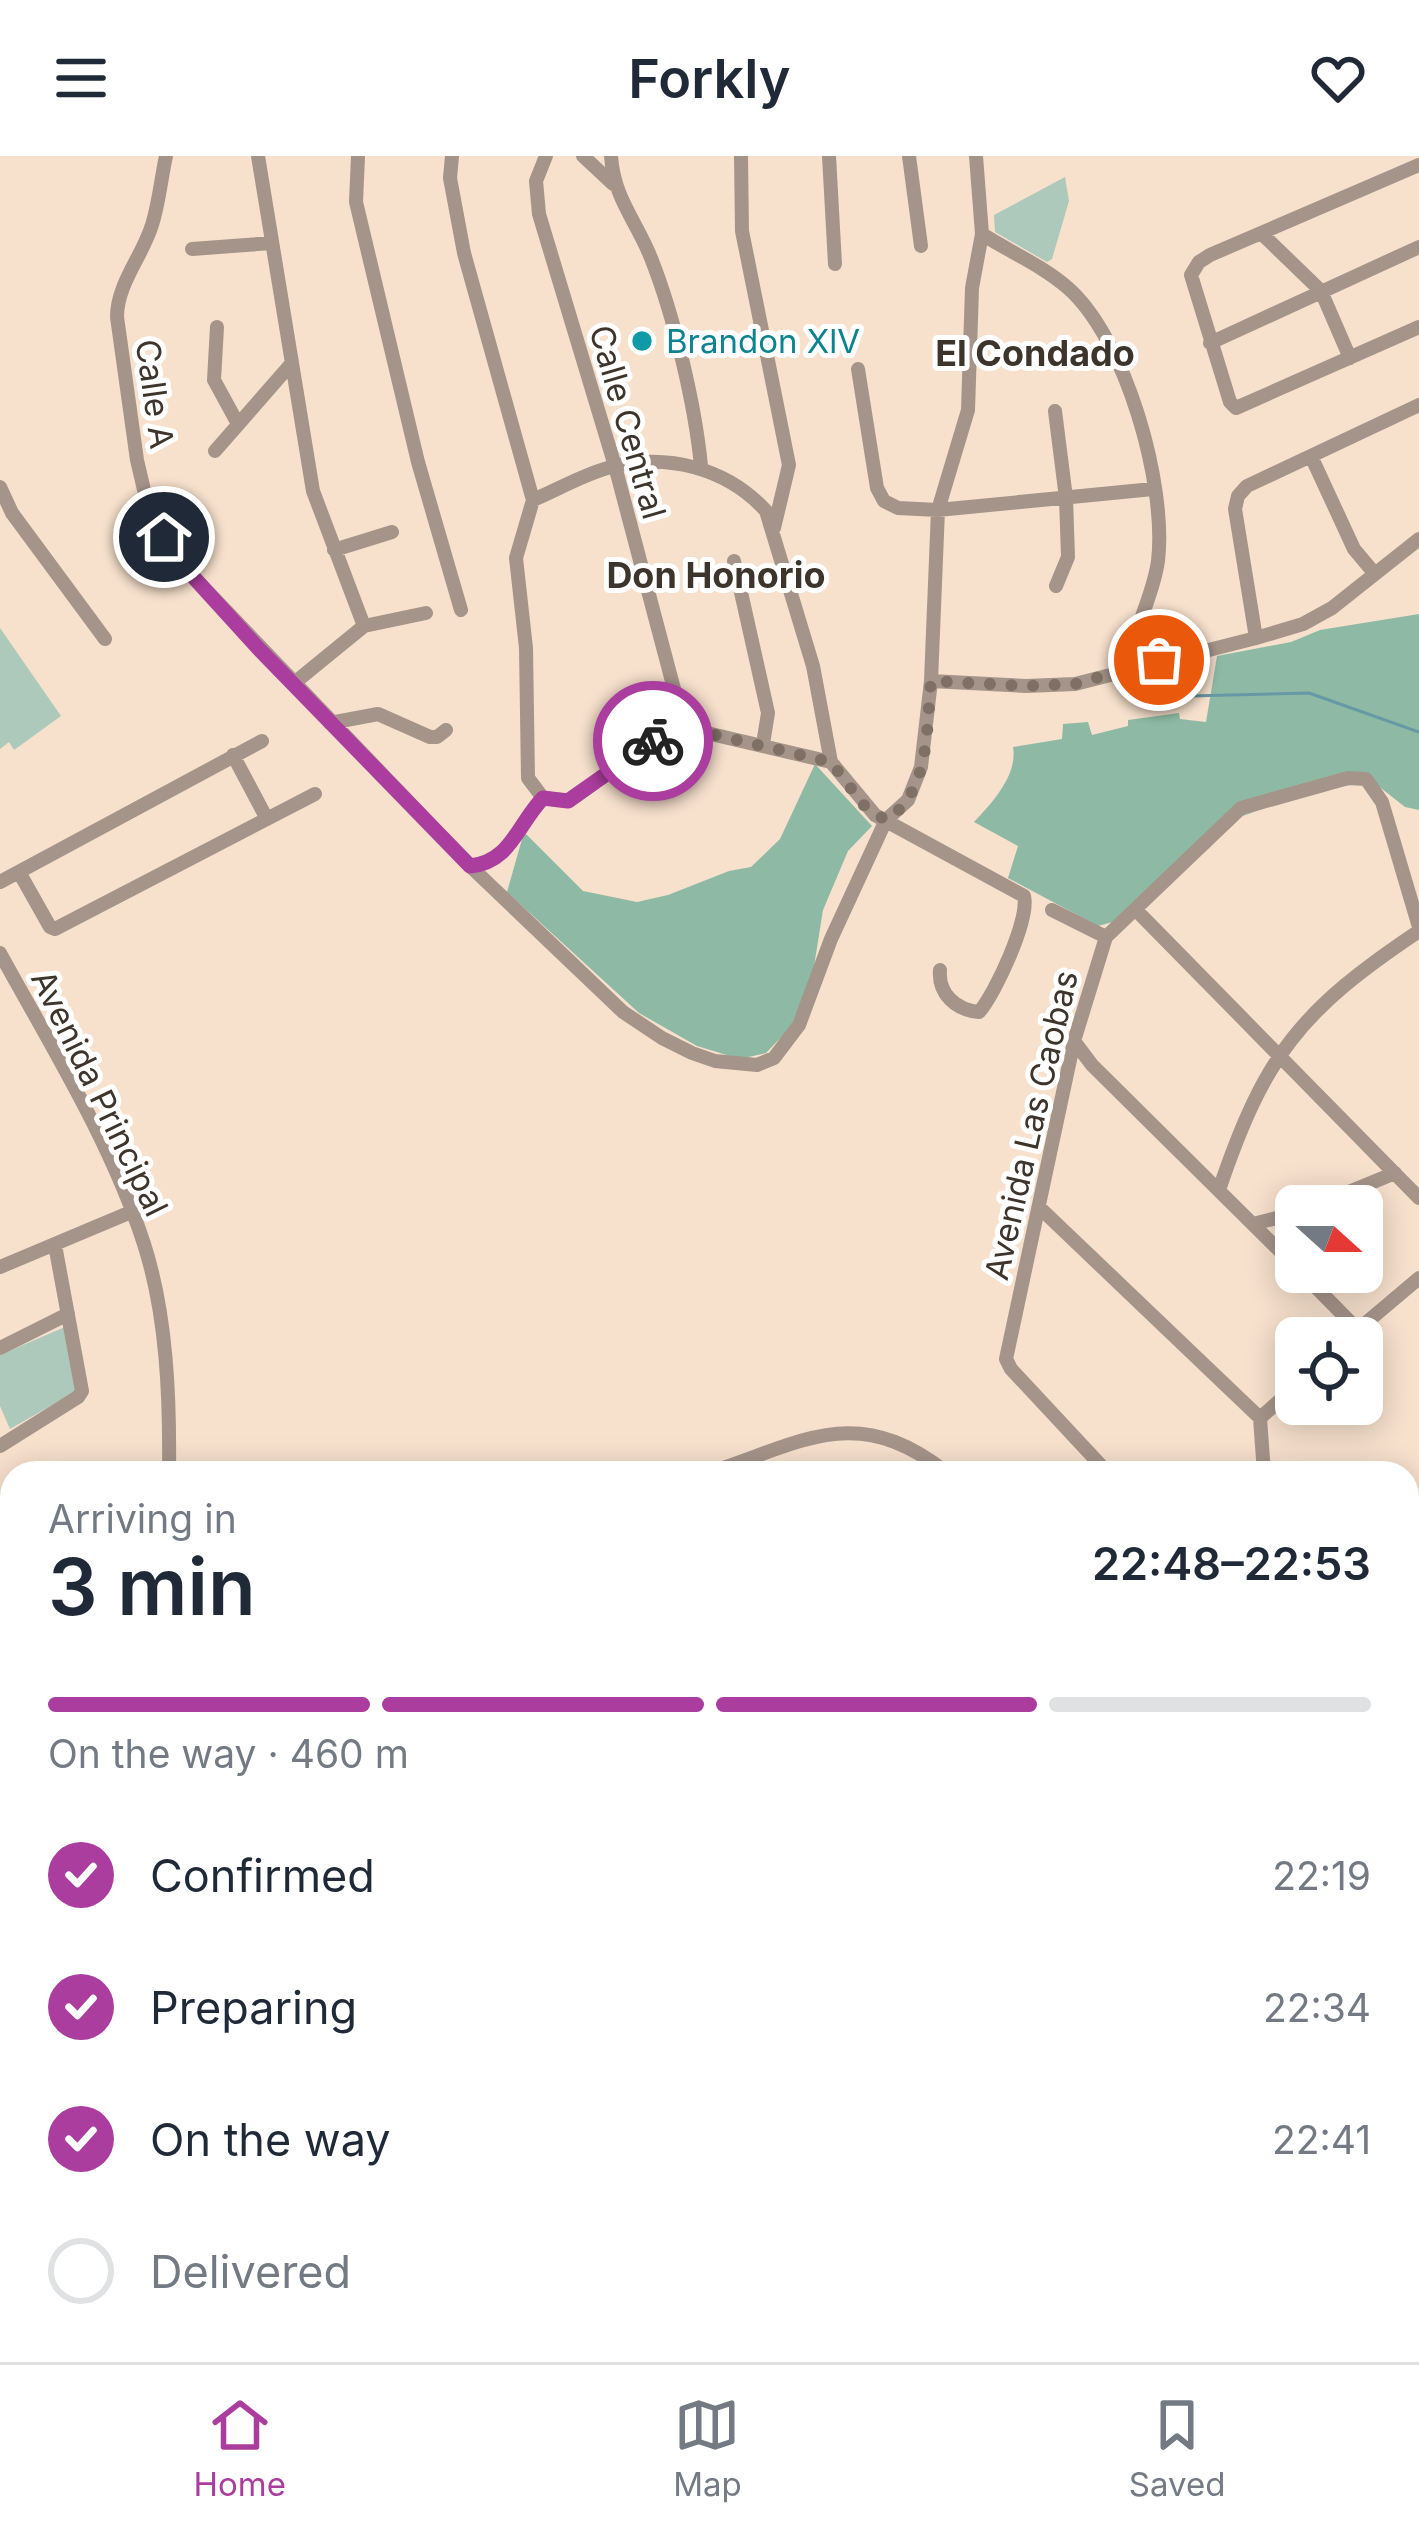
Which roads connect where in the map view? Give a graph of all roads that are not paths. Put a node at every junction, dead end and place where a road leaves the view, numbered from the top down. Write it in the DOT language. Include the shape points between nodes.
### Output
graph roads {
  1 [pos="166,156"];
  2 [pos="258,156"];
  3 [pos="358,156"];
  4 [pos="452,156"];
  5 [pos="546,156"];
  6 [pos="583,156"];
  7 [pos="611,156"];
  8 [pos="741,156"];
  9 [pos="829,156"];
  10 [pos="909,156"];
  11 [pos="976,156"];
  12 [pos="1419,165"];
  13 [pos="613,184"];
  14 [pos="1261,233"];
  15 [pos="982,234"];
  16 [pos="272,243"];
  17 [pos="921,246"];
  18 [pos="1419,247"];
  19 [pos="192,249"];
  20 [pos="835,264"];
  21 [pos="1321,291"];
  22 [pos="217,327"];
  23 [pos="1419,327"];
  24 [pos="1210,343"];
  25 [pos="1350,358"];
  26 [pos="291,364"];
  27 [pos="858,369"];
  28 [pos="1419,404"];
  29 [pos="1055,411"];
  30 [pos="238,424"];
  31 [pos="215,451"];
  32 [pos="1312,456"];
  33 [pos="615,466"];
  34 [pos="701,466"];
  35 [pos="0,487"];
  36 [pos="1153,489"];
  37 [pos="1066,498"];
  38 [pos="533,500"];
  39 [pos="938,510"];
  40 [pos="774,529"];
  41 [pos="392,532"];
  42 [pos="1419,539"];
  43 [pos="334,550"];
  44 [pos="734,561"];
  45 [pos="1375,574"];
  46 [pos="1056,586"];
  47 [pos="461,610"];
  48 [pos="426,613"];
  49 [pos="364,626"];
  50 [pos="1256,638"];
  51 [pos="105,639"];
  52 [pos="1132,667"];
  53 [pos="931,681"];
  54 [pos="293,684"];
  55 [pos="678,704"];
  56 [pos="330,723"];
  57 [pos="446,730"];
  58 [pos="694,730"];
  59 [pos="664,735"];
  60 [pos="262,741"];
  61 [pos="763,744"];
  62 [pos="233,755"];
  63 [pos="831,762"];
  64 [pos="315,794"];
  65 [pos="543,798"];
  66 [pos="267,819"];
  67 [pos="886,820"];
  68 [pos="470,866"];
  69 [pos="19,872"];
  70 [pos="0,881"];
  71 [pos="1052,910"];
  72 [pos="1136,910"];
  73 [pos="1419,929"];
  74 [pos="1106,937"];
  75 [pos="0,953"];
  76 [pos="940,970"];
  77 [pos="1074,1041"];
  78 [pos="1279,1055"];
  79 [pos="1092,1065"];
  80 [pos="1068,1072"];
  81 [pos="1395,1173"];
  82 [pos="1366,1185"];
  83 [pos="1219,1190"];
  84 [pos="1419,1198"];
  85 [pos="1040,1208"];
  86 [pos="131,1212"];
  87 [pos="1275,1218"];
  88 [pos="1253,1223"];
  89 [pos="55,1245"];
  90 [pos="1275,1245"];
  91 [pos="0,1267"];
  92 [pos="1419,1279"];
  93 [pos="1319,1293"];
  94 [pos="68,1314"];
  95 [pos="1339,1317"];
  96 [pos="1373,1317"];
  97 [pos="0,1348"];
  98 [pos="1275,1405"];
  99 [pos="1260,1418"];
  100 [pos="2,1439"];
  101 [pos="169,1461"];
  102 [pos="740,1461"];
  103 [pos="932,1461"];
  104 [pos="1097,1461"];
  105 [pos="1263,1461"];
  1 -- 54 [label="street, Calle A" via="153,222 117,297 142,484 187,570"];
  2 -- 16 [label="street"];
  3 -- 47 [label="street" via="356,202"];
  4 -- 38 [label="street" via="464,253"];
  5 -- 33 [label="street, Calle Central" via="536,181 539,214"];
  6 -- 13 [label="street"];
  7 -- 13 [label="street"];
  8 -- 40 [label="street" via="742,231 790,465"];
  9 -- 20 [label="street"];
  10 -- 17 [label="street"];
  11 -- 15 [label="street"];
  12 -- 14 [label="street"];
  13 -- 34 [label="street" via="664,296"];
  14 -- 21 [label="street"];
  14 -- 24 [label="street" via="1210,255 1191,275"];
  15 -- 36 [label="street" via="1070,290 1102,332 1137,410"];
  15 -- 39 [label="street" via="968,410"];
  16 -- 19 [label="street"];
  16 -- 26 [label="street"];
  18 -- 21 [label="street"];
  21 -- 24 [label="street"];
  21 -- 25 [label="street"];
  22 -- 30 [label="street" via="214,380"];
  23 -- 25 [label="street"];
  24 -- 25 [label="street" via="1236,407"];
  26 -- 30 [label="street"];
  26 -- 43 [label="street" via="313,491"];
  27 -- 39 [label="street" via="884,501"];
  28 -- 32 [label="street"];
  29 -- 37 [label="street"];
  30 -- 31 [label="street"];
  32 -- 45 [label="street" via="1354,549"];
  32 -- 50 [label="street" via="1238,496"];
  33 -- 34 [label="street"];
  33 -- 38 [label="street"];
  33 -- 55 [label="street, Calle Central"];
  34 -- 40 [label="street" via="752,496"];
  35 -- 51 [label="street"];
  36 -- 37 [label="street"];
  36 -- 52 [label="street" via="1159,554"];
  37 -- 39 [label="street"];
  37 -- 46 [label="street" via="1068,557"];
  38 -- 65 [label="street" via="516,558 528,778"];
  39 -- 53 [label="street"];
  40 -- 63 [label="street"];
  41 -- 43 [label="street"];
  42 -- 45 [label="street"];
  43 -- 49 [label="street"];
  44 -- 61 [label="street" via="768,713"];
  45 -- 50 [label="street" via="1303,624"];
  48 -- 49 [label="street"];
  49 -- 54 [label="street"];
  50 -- 52 [label="street"];
  52 -- 53 [label="street" via="1075,684"];
  53 -- 67 [label="street" via="921,767 908,800"];
  54 -- 56 [label="street, Calle A"];
  55 -- 58 [label="street, Calle Central"];
  55 -- 59 [label="street"];
  56 -- 57 [label="street" via="373,714 430,737"];
  56 -- 68 [label="street, Calle A"];
  58 -- 59 [label="street"];
  58 -- 61 [label="street"];
  59 -- 65 [label="street" via="568,801"];
  60 -- 62 [label="street"];
  61 -- 63 [label="street"];
  62 -- 66 [label="street"];
  62 -- 69 [label="street"];
  63 -- 67 [label="street" via="866,808"];
  64 -- 66 [label="street"];
  65 -- 68 [label="street" via="500,855"];
  66 -- 69 [label="street" via="52,929"];
  67 -- 68 [label="street, Calle A" via="799,1025 774,1058 757,1065 692,1053 623,1012"];
  67 -- 76 [label="street" via="1018,889 1027,903 979,1012 952,1003"];
  69 -- 70 [label="street"];
  71 -- 74 [label="street"];
  72 -- 73 [label="street, Avenida Las Caobas" via="1249,803 1362,778 1382,802"];
  72 -- 74 [label="street, Avenida Las Caobas"];
  72 -- 78 [label="street"];
  73 -- 78 [label="street" via="1329,995"];
  74 -- 77 [label="street, Avenida Las Caobas"];
  75 -- 86 [label="street, Avenida Principal"];
  77 -- 79 [label="street"];
  77 -- 80 [label="street, Avenida Las Caobas"];
  78 -- 81 [label="street"];
  78 -- 83 [label="street"];
  79 -- 80 [label="street"];
  79 -- 83 [label="street"];
  80 -- 85 [label="street, Avenida Las Caobas"];
  81 -- 82 [label="street"];
  81 -- 84 [label="street"];
  83 -- 88 [label="street"];
  85 -- 99 [label="street"];
  85 -- 104 [label="street, Avenida Las Caobas" via="1006,1359"];
  86 -- 89 [label="street"];
  86 -- 101 [label="street, Avenida Principal" via="156,1299"];
  87 -- 88 [label="street"];
  88 -- 90 [label="street"];
  89 -- 91 [label="street"];
  89 -- 94 [label="street"];
  92 -- 96 [label="street"];
  93 -- 95 [label="street"];
  94 -- 97 [label="street"];
  94 -- 100 [label="street" via="82,1391"];
  98 -- 99 [label="street"];
  99 -- 105 [label="street"];
  102 -- 103 [label="street" via="831,1432 893,1440"];
}
